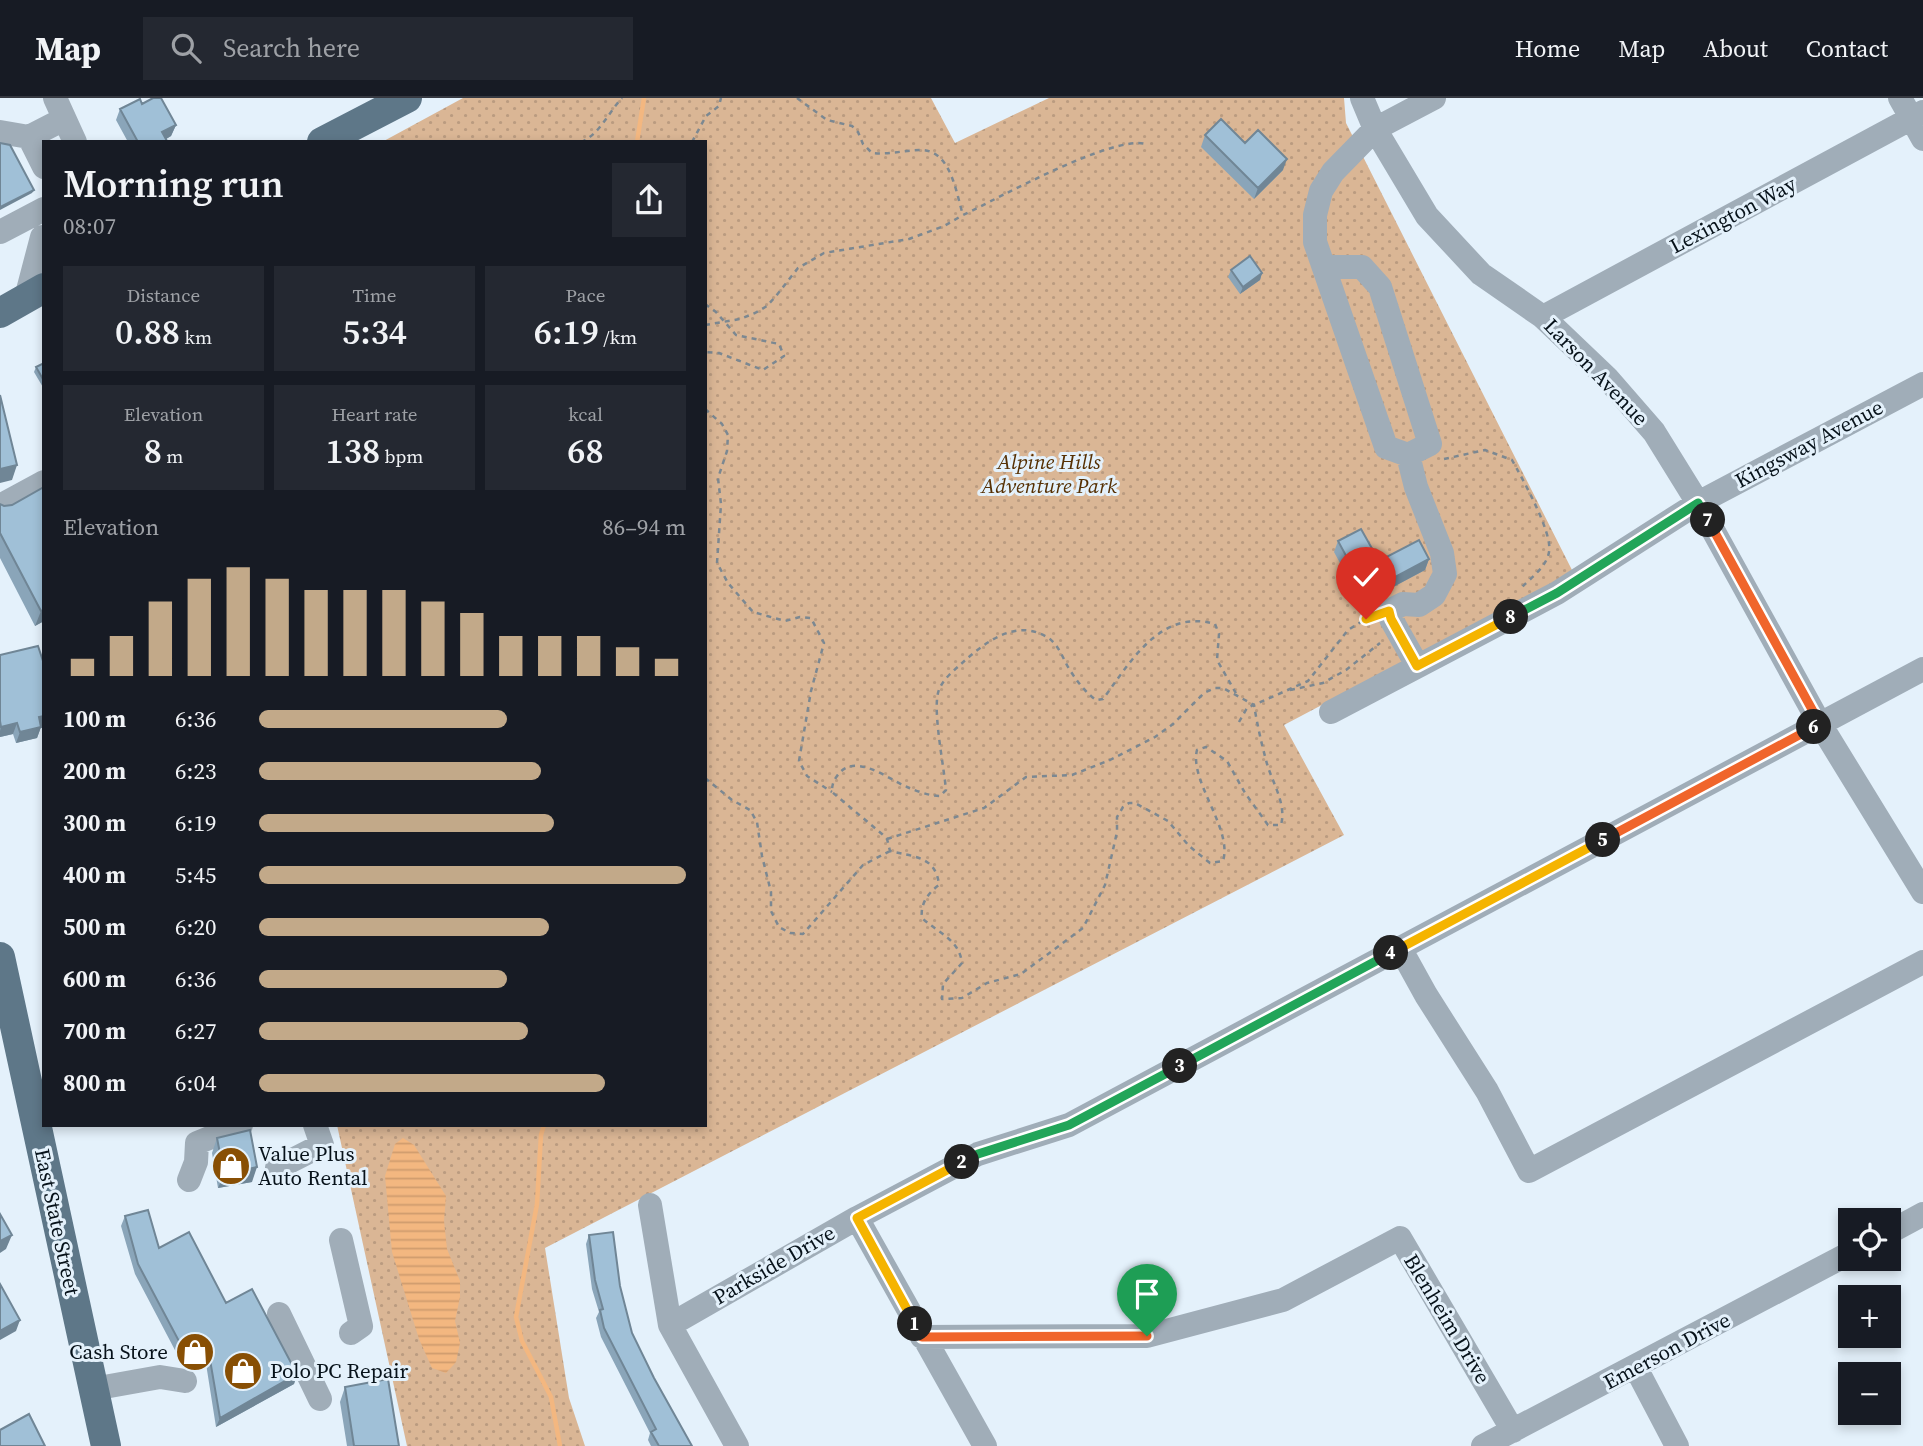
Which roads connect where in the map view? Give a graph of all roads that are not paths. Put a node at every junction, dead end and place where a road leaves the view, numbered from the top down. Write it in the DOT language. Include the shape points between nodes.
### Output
graph roads {
  1 [pos="407,98"];
  2 [pos="1362,98"];
  3 [pos="1434,98"];
  4 [pos="60,108"];
  5 [pos="0,116"];
  6 [pos="1915,117"];
  7 [pos="1375,129"];
  8 [pos="15,134"];
  9 [pos="74,140"];
  10 [pos="326,140"];
  11 [pos="42,165"];
  12 [pos="40,225"];
  13 [pos="0,232"];
  14 [pos="1324,267"];
  15 [pos="23,300"];
  16 [pos="1544,317"];
  17 [pos="1923,384"];
  18 [pos="1408,455"];
  19 [pos="42,483"];
  20 [pos="1698,503"];
  21 [pos="0,506"];
  22 [pos="1417,666"];
  23 [pos="1923,669"];
  24 [pos="1331,712"];
  25 [pos="1820,724"];
  26 [pos="1923,892"];
  27 [pos="1400,948"];
  28 [pos="0,957"];
  29 [pos="1923,962"];
  30 [pos="237,1127"];
  31 [pos="316,1127"];
  32 [pos="277,1168"];
  33 [pos="189,1180"];
  34 [pos="650,1205"];
  35 [pos="1923,1214"];
  36 [pos="857,1218"];
  37 [pos="1901,1226"];
  38 [pos="341,1240"];
  39 [pos="1838,1260"];
  40 [pos="279,1314"];
  41 [pos="670,1325"];
  42 [pos="351,1333"];
  43 [pos="922,1337"];
  44 [pos="1636,1368"];
  45 [pos="185,1381"];
  46 [pos="93,1389"];
  47 [pos="320,1399"];
  48 [pos="1513,1430"];
  49 [pos="106,1446"];
  50 [pos="737,1446"];
  51 [pos="985,1446"];
  52 [pos="1483,1446"];
  53 [pos="1676,1446"];
  1 -- 10 [label="main road"];
  2 -- 7 [label="street, Larson Avenue"];
  3 -- 7 [label="street"];
  4 -- 8 [label="street"];
  4 -- 9 [label="street"];
  5 -- 8 [label="street" via="8,118"];
  6 -- 16 [label="street, Lexington Way"];
  7 -- 14 [label="street" via="1321,191 1315,242"];
  7 -- 16 [label="street, Larson Avenue" via="1427,216 1481,274"];
  8 -- 11 [label="street"];
  12 -- 13 [label="street"];
  12 -- 15 [label="street"];
  14 -- 18 [label="street" via="1386,447"];
  14 -- 18 [label="street" via="1362,267 1380,287 1430,444"];
  16 -- 20 [label="street, Larson Avenue" via="1654,432"];
  17 -- 20 [label="street, Kingsway Avenue"];
  18 -- 22 [label="street" via="1445,574 1434,595 1419,605 1403,604 1389,611"];
  19 -- 21 [label="street"];
  20 -- 22 [label="street, Kingsway Avenue" via="1557,593"];
  20 -- 25 [label="street, Larson Avenue"];
  22 -- 24 [label="street, Kingsway Avenue"];
  23 -- 25 [label="street, Parkside Drive"];
  25 -- 26 [label="street, Larson Avenue"];
  25 -- 27 [label="street, Parkside Drive"];
  27 -- 29 [label="street" via="1487,1091 1529,1171"];
  27 -- 36 [label="street, Parkside Drive" via="1069,1125 978,1154"];
  28 -- 46 [label="main road, East State Street"];
  30 -- 33 [label="street" via="197,1143"];
  31 -- 32 [label="street" via="322,1144"];
  34 -- 41 [label="street"];
  35 -- 37 [label="street"];
  36 -- 41 [label="street, Parkside Drive"];
  36 -- 43 [label="street"];
  38 -- 42 [label="street" via="361,1326"];
  39 -- 44 [label="street, Emerson Drive"];
  40 -- 47 [label="street"];
  41 -- 50 [label="street"];
  43 -- 48 [label="street, Blenheim Drive" via="1147,1336 1283,1300 1400,1238"];
  43 -- 51 [label="street"];
  44 -- 48 [label="street, Emerson Drive"];
  44 -- 53 [label="street"];
  45 -- 46 [label="street" via="159,1377"];
  46 -- 49 [label="main road, East State Street"];
  48 -- 52 [label="street, Emerson Drive"];
}
